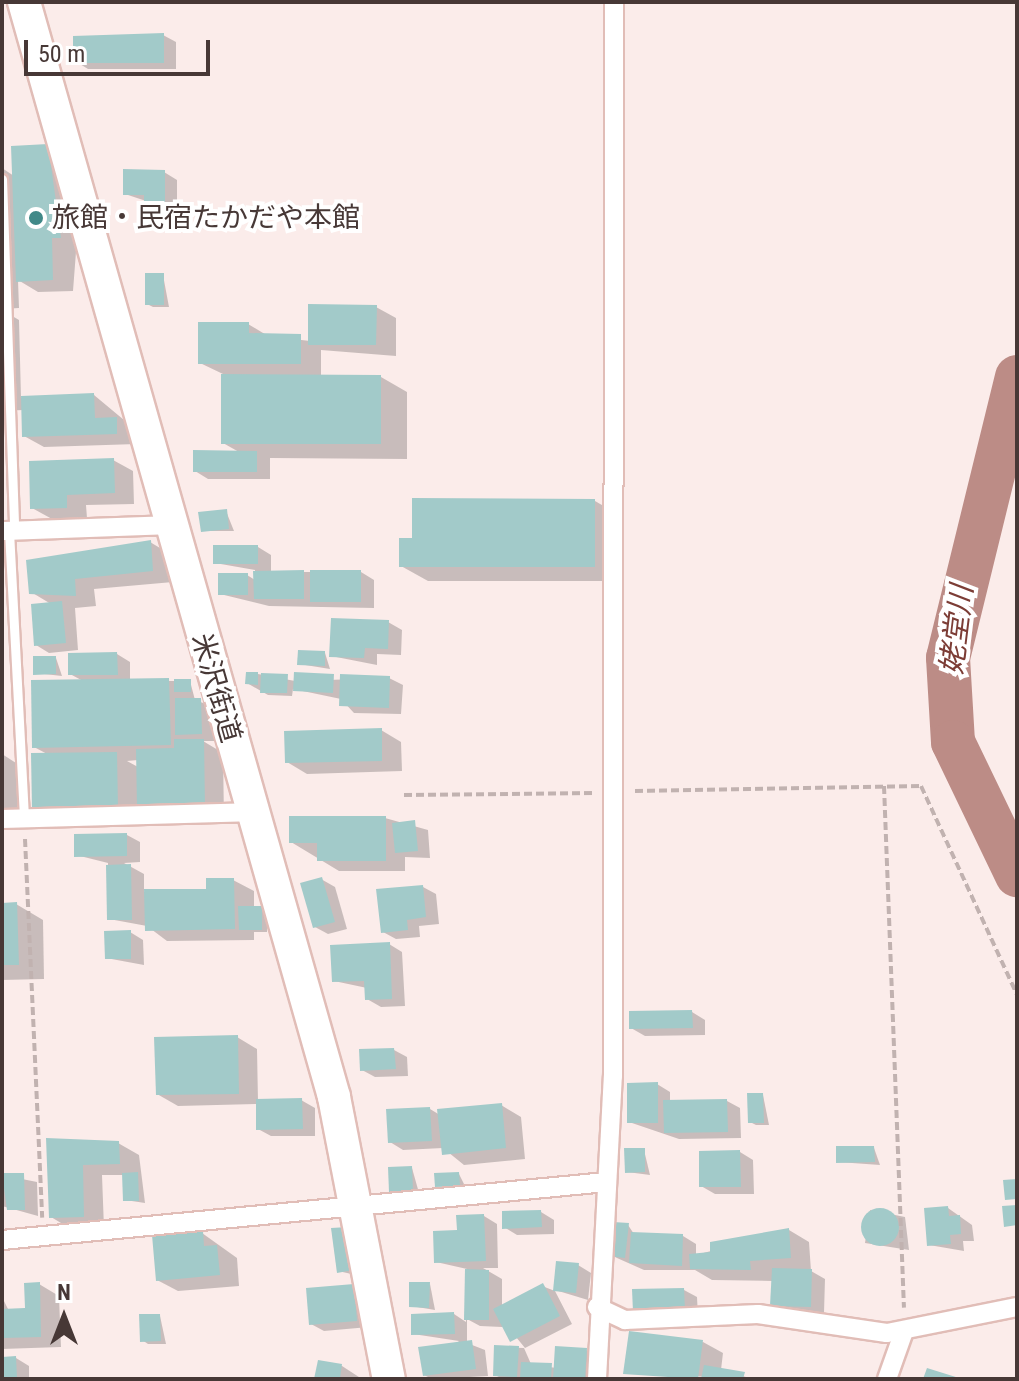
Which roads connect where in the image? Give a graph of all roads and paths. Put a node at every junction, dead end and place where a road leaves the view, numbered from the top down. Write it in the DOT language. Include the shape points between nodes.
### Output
graph roads {
  1 [pos="24,2"];
  2 [pos="614,2"];
  3 [pos="2,179"];
  4 [pos="171,525"];
  5 [pos="8,531"];
  6 [pos="884,786"];
  7 [pos="614,793"];
  8 [pos="404,795"];
  9 [pos="251,812"];
  10 [pos="24,817"];
  11 [pos="2,819"];
  12 [pos="1017,995"];
  13 [pos="607,1182"];
  14 [pos="358,1205"];
  15 [pos="42,1236"];
  16 [pos="2,1240"];
  17 [pos="597,1307"];
  18 [pos="1017,1307"];
  19 [pos="904,1331"];
  20 [pos="389,1379"];
  21 [pos="597,1379"];
  22 [pos="887,1379"];
  1 -- 4 [label="highway, 米沢街道"];
  2 -- 7 [label="street"];
  3 -- 5 [label="lane"];
  4 -- 5 [label="street"];
  4 -- 9 [label="highway, 米沢街道"];
  5 -- 10 [label="lane"];
  6 -- 7 [label="path"];
  6 -- 12 [label="path" via="921,786"];
  6 -- 19 [label="path"];
  7 -- 8 [label="path"];
  7 -- 13 [label="street"];
  9 -- 10 [label="street"];
  9 -- 14 [label="highway, 米沢街道"];
  10 -- 11 [label="street"];
  10 -- 15 [label="path"];
  13 -- 14 [label="street"];
  13 -- 17 [label="street"];
  14 -- 15 [label="street"];
  14 -- 20 [label="highway, 米沢街道"];
  15 -- 16 [label="street"];
  17 -- 19 [label="street" via="625,1320 758,1314"];
  17 -- 21 [label="street"];
  18 -- 19 [label="street"];
  19 -- 22 [label="street"];
}
